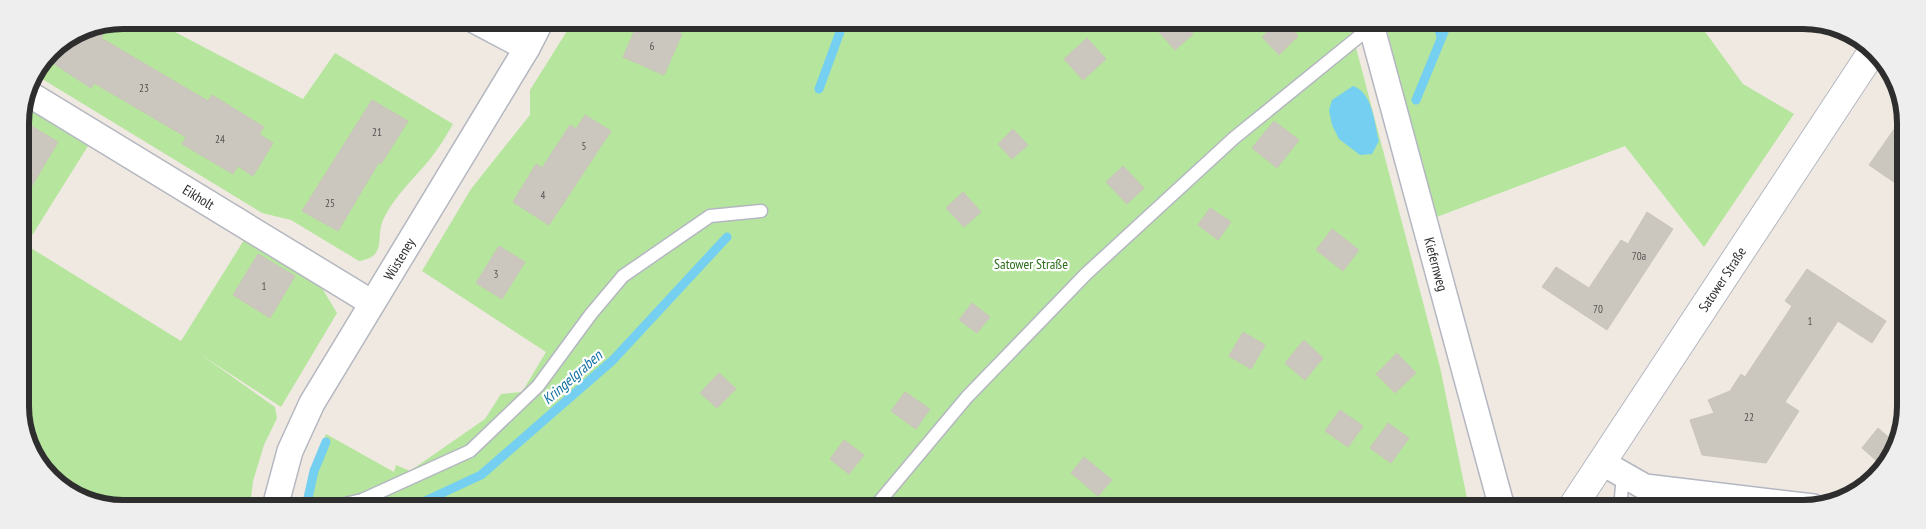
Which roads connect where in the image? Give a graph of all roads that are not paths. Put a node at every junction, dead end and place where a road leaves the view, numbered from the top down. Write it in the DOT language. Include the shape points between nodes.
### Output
graph roads {
  1 [pos="491,29"];
  2 [pos="536,29"];
  3 [pos="1365,29"];
  4 [pos="1372,29"];
  5 [pos="527,48"];
  6 [pos="1870,56"];
  7 [pos="33,96"];
  8 [pos="761,211"];
  9 [pos="372,303"];
  10 [pos="1612,468"];
  11 [pos="277,500"];
  12 [pos="362,500"];
  13 [pos="881,500"];
  14 [pos="1500,500"];
  15 [pos="1579,500"];
  16 [pos="1618,500"];
  17 [pos="1754,500"];
  1 -- 5 [label="street"];
  2 -- 5 [label="street, Wüsteney"];
  3 -- 13 [label="lane" via="1234,138 1086,274 967,397"];
  4 -- 14 [label="street, Kiefernweg"];
  5 -- 9 [label="street, Wüsteney"];
  6 -- 10 [label="main road, Satower Straße"];
  7 -- 9 [label="street, Eikholt"];
  8 -- 12 [label="lane" via="710,216 623,276 538,386 470,451"];
  9 -- 11 [label="street, Wüsteney" via="312,404 290,451"];
  10 -- 15 [label="main road, Satower Straße"];
  10 -- 16 [label="lane"];
  10 -- 17 [label="street" via="1645,487"];
}
